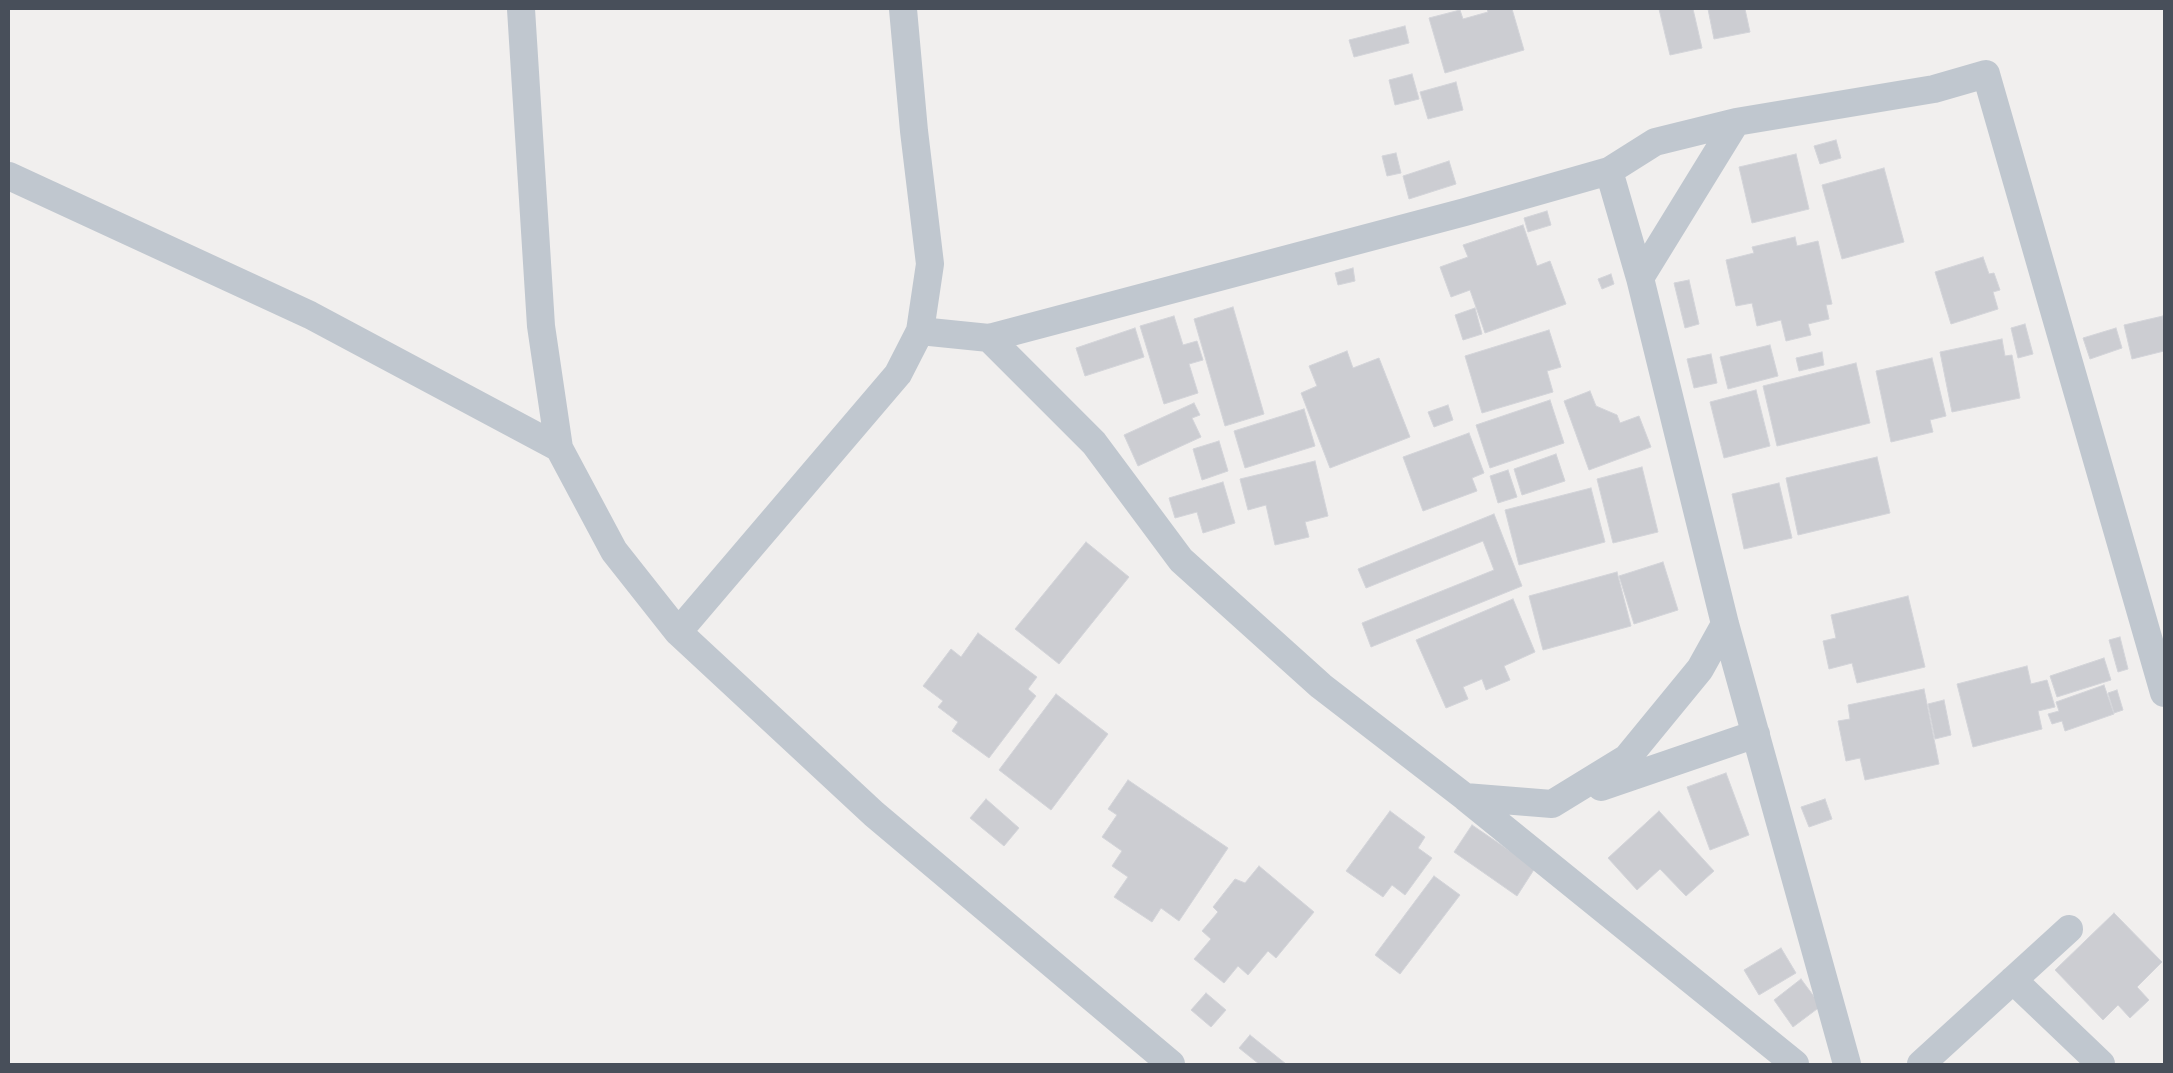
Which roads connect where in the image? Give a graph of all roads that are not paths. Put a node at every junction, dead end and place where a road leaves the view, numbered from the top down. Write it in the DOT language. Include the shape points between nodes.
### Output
graph roads {
  1 [pos="521,9"];
  2 [pos="903,9"];
  3 [pos="1736,122"];
  4 [pos="1608,171"];
  5 [pos="9,176"];
  6 [pos="1640,278"];
  7 [pos="920,331"];
  8 [pos="989,338"];
  9 [pos="559,448"];
  10 [pos="1726,624"];
  11 [pos="678,632"];
  12 [pos="2164,692"];
  13 [pos="1756,734"];
  14 [pos="1465,797"];
  15 [pos="1552,804"];
  16 [pos="2069,928"];
  17 [pos="2013,980"];
  18 [pos="1171,1064"];
  19 [pos="1795,1064"];
  20 [pos="1847,1064"];
  21 [pos="1921,1064"];
  22 [pos="2101,1064"];
  1 -- 9 [label="street" via="541,326"];
  2 -- 7 [label="street" via="930,264"];
  3 -- 4 [label="street" via="1655,142"];
  3 -- 6 [label="street"];
  3 -- 12 [label="street" via="1934,88 1986,74"];
  4 -- 6 [label="street"];
  4 -- 8 [label="street"];
  5 -- 9 [label="street" via="310,315"];
  6 -- 10 [label="street"];
  7 -- 8 [label="street"];
  7 -- 11 [label="street" via="898,374"];
  8 -- 14 [label="street" via="1094,443 1181,560 1321,686"];
  9 -- 11 [label="street" via="614,551"];
  10 -- 13 [label="street"];
  10 -- 15 [label="street" via="1700,669 1627,758"];
  11 -- 18 [label="street" via="874,814"];
  13 -- 15 [label="street"];
  13 -- 20 [label="street"];
  14 -- 15 [label="street"];
  14 -- 19 [label="street"];
  16 -- 17 [label="street"];
  17 -- 21 [label="street"];
  17 -- 22 [label="street"];
}
